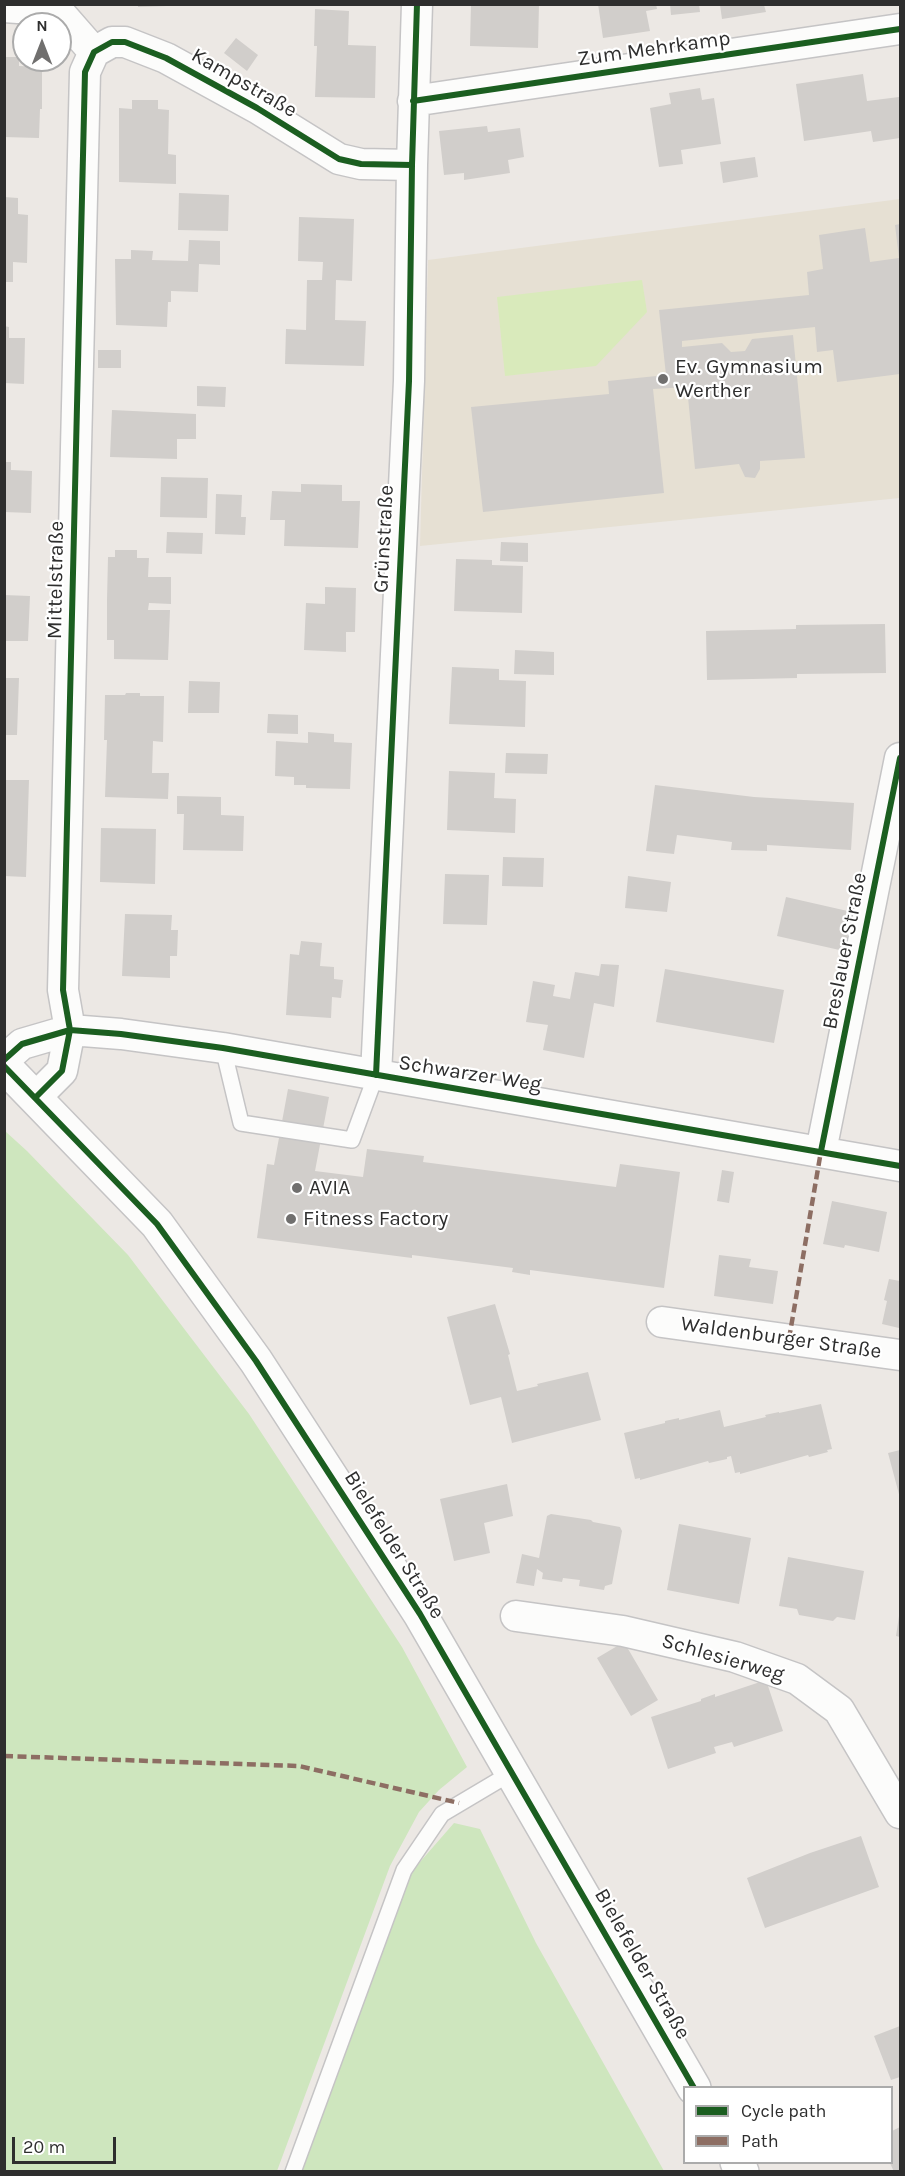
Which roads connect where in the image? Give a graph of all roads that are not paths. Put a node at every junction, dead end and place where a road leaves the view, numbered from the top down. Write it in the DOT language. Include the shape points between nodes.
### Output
graph roads {
  1 [pos="33,4"];
  2 [pos="52,4"];
  3 [pos="417,4"];
  4 [pos="4,7"];
  5 [pos="900,29"];
  6 [pos="94,52"];
  7 [pos="413,101"];
  8 [pos="412,165"];
  9 [pos="900,758"];
  10 [pos="70,1030"];
  11 [pos="223,1048"];
  12 [pos="4,1060"];
  13 [pos="4,1066"];
  14 [pos="376,1075"];
  15 [pos="35,1098"];
  16 [pos="821,1150"];
  17 [pos="900,1166"];
  18 [pos="662,1322"];
  19 [pos="900,1355"];
  20 [pos="516,1616"];
  21 [pos="511,1773"];
  22 [pos="900,1813"];
  23 [pos="693,2086"];
  24 [pos="293,2172"];
  1 -- 4 [label="street"];
  2 -- 6 [label="street"];
  3 -- 7 [label="street, Grünstraße"];
  5 -- 7 [label="street, Zum Mehrkamp"];
  6 -- 8 [label="street, Kampstraße" via="112,42 125,42 166,58 339,159 361,164"];
  6 -- 10 [label="street, Mittelstraße" via="85,72 63,990"];
  7 -- 8 [label="street, Grünstraße"];
  8 -- 14 [label="street, Grünstraße" via="409,381"];
  9 -- 16 [label="street, Breslauer Straße"];
  10 -- 11 [label="street, Schwarzer Weg"];
  10 -- 12 [label="street, Schwarzer Weg" via="22,1044"];
  10 -- 15 [label="street, Mittelstraße" via="62,1071"];
  11 -- 14 [label="street, Schwarzer Weg"];
  11 -- 14 [label="lane" via="241,1123 352,1140"];
  13 -- 15 [label="main road, Bielefelder Straße"];
  14 -- 16 [label="street, Schwarzer Weg"];
  15 -- 21 [label="main road, Bielefelder Straße" via="157,1224 256,1361 420,1614"];
  16 -- 17 [label="street, Schwarzer Weg"];
  18 -- 19 [label="street, Waldenburger Straße"];
  20 -- 22 [label="street, Schlesierweg" via="623,1631 735,1657 796,1679 839,1710"];
  21 -- 23 [label="main road, Bielefelder Straße"];
  21 -- 24 [label="lane" via="442,1814 404,1870"];
}
